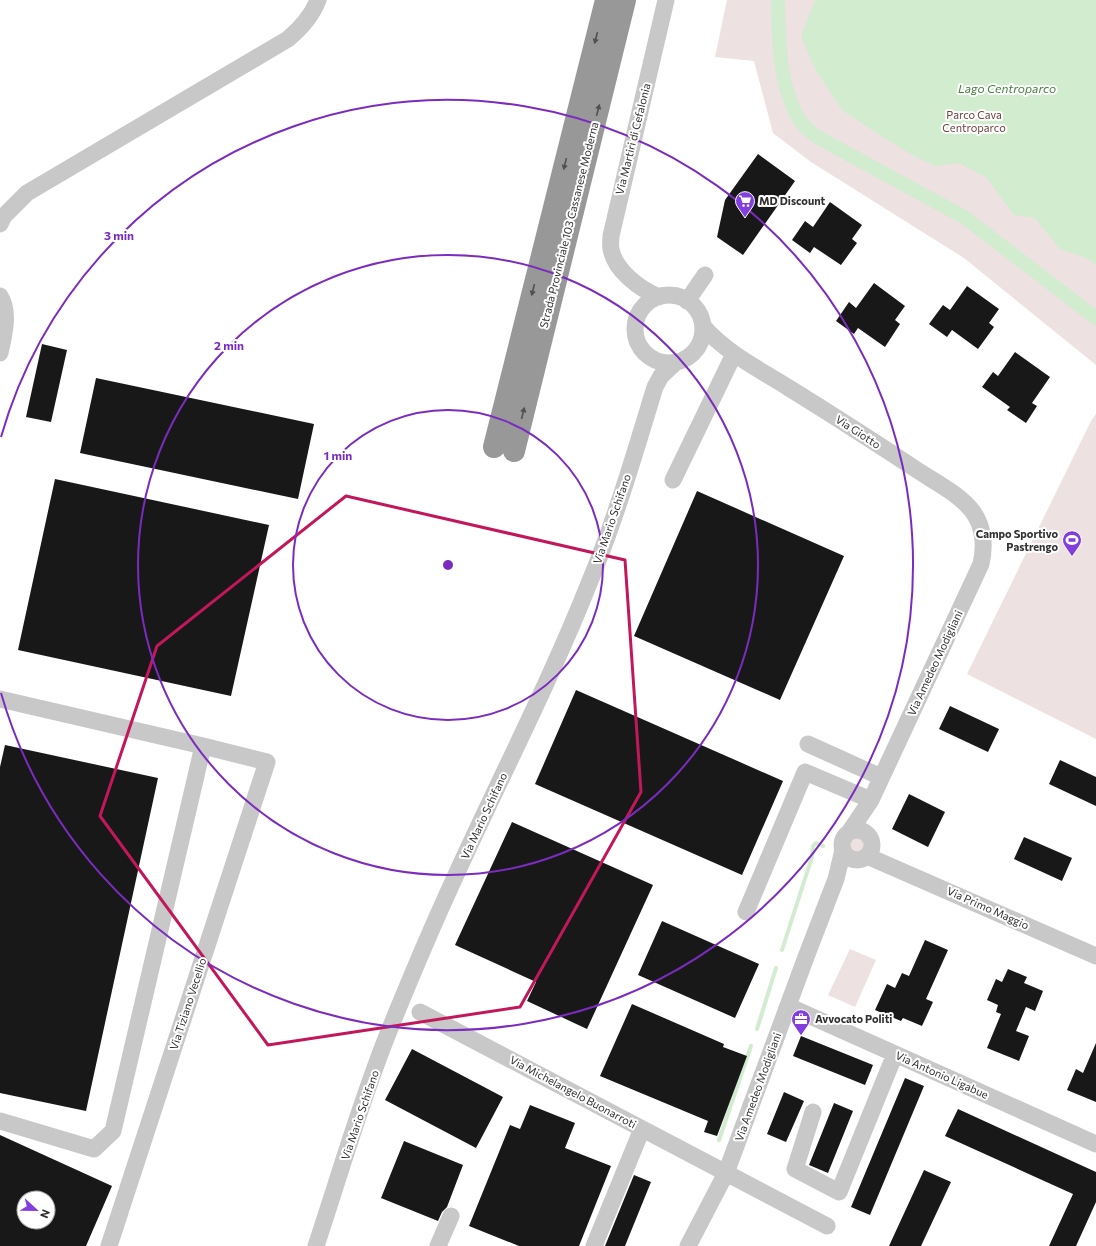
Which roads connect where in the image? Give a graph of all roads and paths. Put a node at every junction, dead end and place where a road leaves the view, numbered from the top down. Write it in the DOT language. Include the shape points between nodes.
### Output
graph roads {
  1 [pos="318,0"];
  2 [pos="606,0"];
  3 [pos="625,0"];
  4 [pos="666,0"];
  5 [pos="0,224"];
  6 [pos="627,275"];
  7 [pos="705,276"];
  8 [pos="0,296"];
  9 [pos="659,297"];
  10 [pos="687,301"];
  11 [pos="638,315"];
  12 [pos="703,326"];
  13 [pos="694,352"];
  14 [pos="732,352"];
  15 [pos="0,353"];
  16 [pos="645,354"];
  17 [pos="675,363"];
  18 [pos="654,387"];
  19 [pos="673,480"];
  20 [pos="978,523"];
  21 [pos="0,699"];
  22 [pos="808,744"];
  23 [pos="202,746"];
  24 [pos="881,777"];
  25 [pos="871,800"];
  26 [pos="864,851"];
  27 [pos="746,912"];
  28 [pos="1096,956"];
  29 [pos="788,1006"];
  30 [pos="420,1012"];
  31 [pos="895,1054"];
  32 [pos="813,1112"];
  33 [pos="0,1121"];
  34 [pos="642,1129"];
  35 [pos="1096,1144"];
  36 [pos="726,1173"];
  37 [pos="451,1216"];
  38 [pos="827,1226"];
  39 [pos="109,1246"];
  40 [pos="316,1246"];
  41 [pos="438,1246"];
  42 [pos="594,1246"];
  43 [pos="688,1246"];
  1 -- 5 [label="street" via="303,26 288,39 27,193 4,216"];
  2 -- 3 [label="highway, Strada Provinciale 103 Cassanese Moderna, one-way" via="504,449"];
  4 -- 6 [label="street, Via Martiri di Cefalonia" via="610,236 611,249"];
  6 -- 9 [label="street, Via Martiri di Cefalonia" via="637,286"];
  6 -- 11 [label="street, Via Martiri di Cefalonia" via="636,297"];
  7 -- 10 [label="street"];
  8 -- 15 [label="street" via="4,302 5,317"];
  9 -- 10 [label="street" via="674,296"];
  9 -- 11 [label="street" via="645,306"];
  10 -- 12 [label="street" via="694,306"];
  11 -- 16 [label="street" via="635,325 636,336"];
  12 -- 13 [label="street" via="702,338"];
  12 -- 14 [label="street, Via Giotto"];
  13 -- 14 [label="street, Via Giotto" via="710,347"];
  13 -- 17 [label="street" via="686,359"];
  14 -- 19 [label="street"];
  14 -- 20 [label="street, Via Giotto" via="944,488 970,509"];
  16 -- 17 [label="street" via="659,362"];
  16 -- 18 [label="street"];
  17 -- 18 [label="street, Via Mario Schifano"];
  18 -- 40 [label="street, Via Mario Schifano" via="611,527 591,580 454,878 388,1033"];
  20 -- 24 [label="street, Via Amedeo Modigliani" via="984,549 981,564"];
  21 -- 23 [label="street"];
  22 -- 24 [label="street"];
  23 -- 33 [label="street" via="112,1131 94,1149"];
  23 -- 39 [label="street, Via Tiziano Vecellio" via="267,762"];
  24 -- 25 [label="street, Via Amedeo Modigliani"];
  25 -- 26 [label="street, Via Amedeo Modigliani"];
  25 -- 26 [label="street, Via Amedeo Modigliani" via="842,840"];
  25 -- 27 [label="street" via="805,772"];
  26 -- 28 [label="street, Via Primo Maggio"];
  26 -- 29 [label="street, Via Amedeo Modigliani" via="836,879"];
  29 -- 31 [label="street, Via Antonio Ligabue"];
  29 -- 36 [label="street, Via Amedeo Modigliani"];
  30 -- 34 [label="street, Via Michelangelo Buonarroti"];
  31 -- 32 [label="street" via="839,1192 795,1169"];
  31 -- 35 [label="street, Via Antonio Ligabue"];
  34 -- 36 [label="street, Via Michelangelo Buonarroti"];
  34 -- 42 [label="street"];
  36 -- 38 [label="street, Via Michelangelo Buonarroti"];
  36 -- 43 [label="street, Via Amedeo Modigliani"];
  37 -- 41 [label="street"];
}
